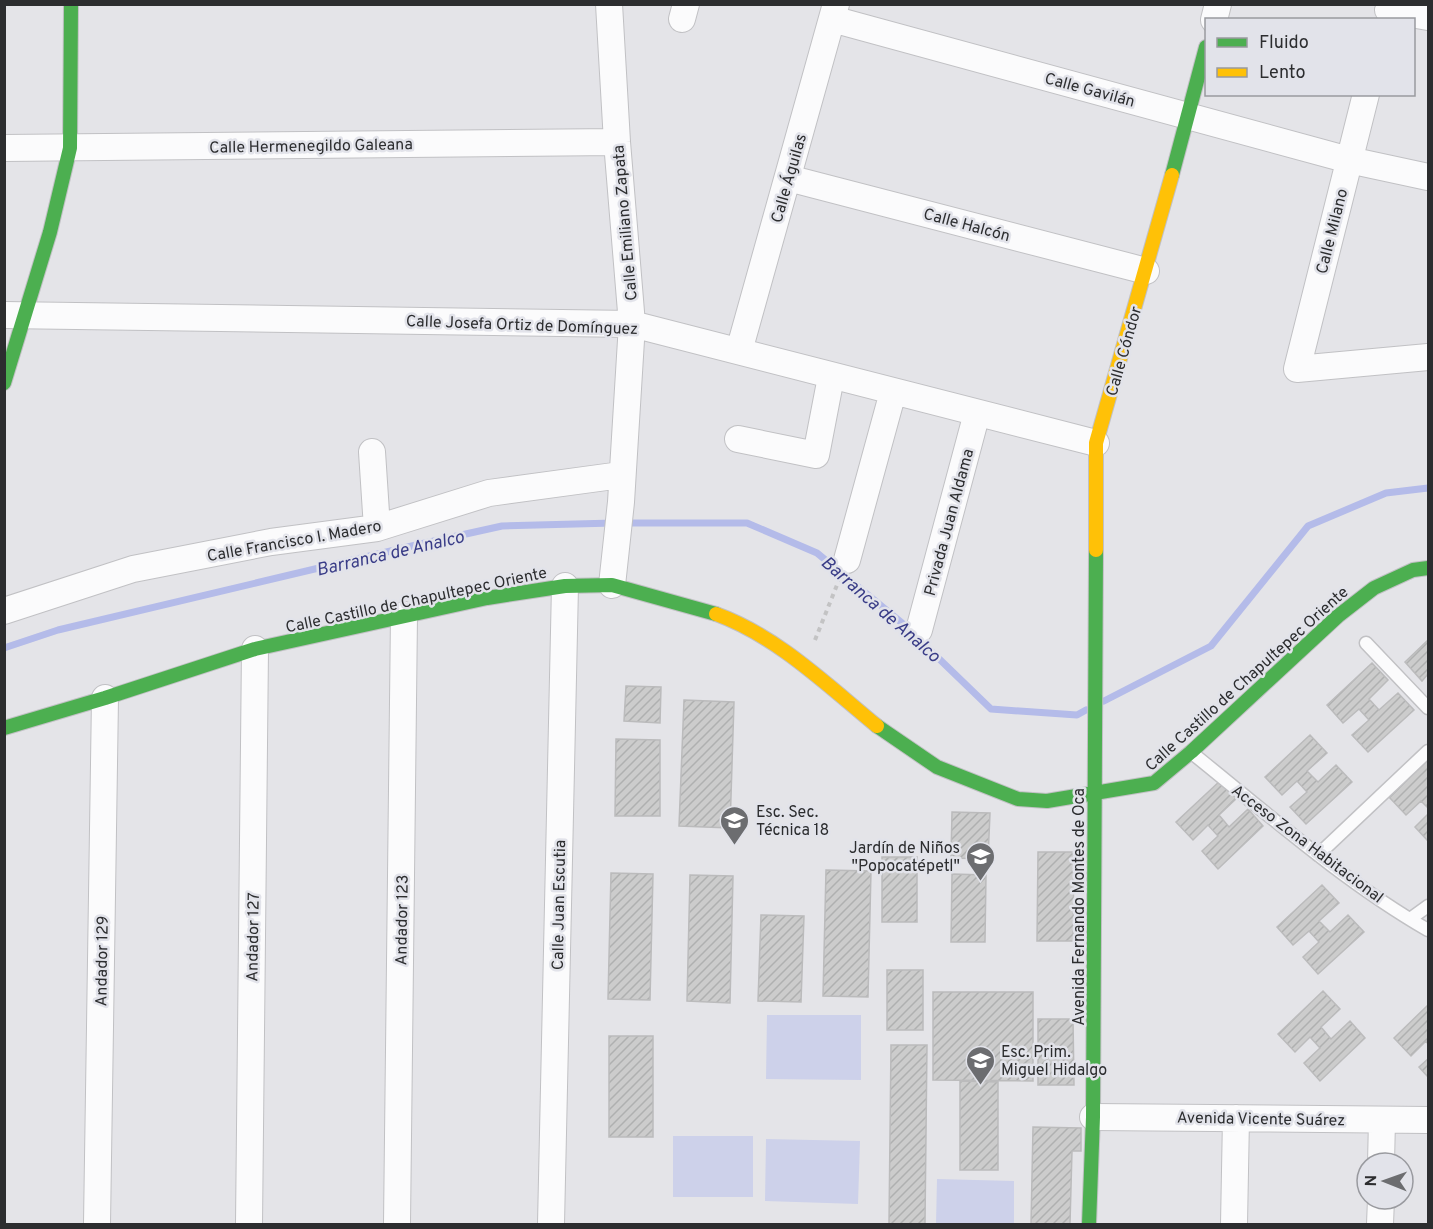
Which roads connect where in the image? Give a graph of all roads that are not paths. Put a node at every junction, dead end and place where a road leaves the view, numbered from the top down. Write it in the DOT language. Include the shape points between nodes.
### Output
graph roads {
  1 [pos="71,4"];
  2 [pos="609,4"];
  3 [pos="1388,11"];
  4 [pos="834,12"];
  5 [pos="1428,17"];
  6 [pos="1205,51"];
  7 [pos="1365,96"];
  8 [pos="1188,115"];
  9 [pos="617,141"];
  10 [pos="4,148"];
  11 [pos="70,148"];
  12 [pos="1349,160"];
  13 [pos="1428,177"];
  14 [pos="788,178"];
  15 [pos="1146,271"];
  16 [pos="15,315"];
  17 [pos="632,324"];
  18 [pos="740,351"];
  19 [pos="1428,357"];
  20 [pos="831,376"];
  21 [pos="4,383"];
  22 [pos="893,392"];
  23 [pos="977,413"];
  24 [pos="738,439"];
  25 [pos="1096,443"];
  26 [pos="372,452"];
  27 [pos="621,474"];
  28 [pos="377,528"];
  29 [pos="847,560"];
  30 [pos="1428,568"];
  31 [pos="612,585"];
  32 [pos="565,586"];
  33 [pos="4,611"];
  34 [pos="404,615"];
  35 [pos="919,630"];
  36 [pos="1366,643"];
  37 [pos="255,649"];
  38 [pos="1097,662"];
  39 [pos="105,698"];
  40 [pos="1428,708"];
  41 [pos="4,728"];
  42 [pos="1428,751"];
  43 [pos="1191,752"];
  44 [pos="1095,793"];
  45 [pos="1318,855"];
  46 [pos="1428,906"];
  47 [pos="1410,919"];
  48 [pos="1428,930"];
  49 [pos="1093,1117"];
  50 [pos="1236,1118"];
  51 [pos="1382,1120"];
  52 [pos="1428,1120"];
  53 [pos="1381,1151"];
  54 [pos="97,1224"];
  55 [pos="249,1224"];
  56 [pos="397,1224"];
  57 [pos="551,1224"];
  58 [pos="1089,1224"];
  59 [pos="1234,1224"];
  1 -- 11 [label="street"];
  2 -- 9 [label="street, Calle Emiliano Zapata"];
  3 -- 5 [label="street"];
  4 -- 8 [label="street, Calle Gavilán"];
  4 -- 14 [label="street, Calle Águilas"];
  6 -- 8 [label="street, Calle Cóndor"];
  7 -- 12 [label="street, Calle Milano"];
  8 -- 12 [label="street, Calle Gavilán"];
  8 -- 15 [label="street, Calle Cóndor"];
  9 -- 11 [label="street, Calle Hermenegildo Galeana"];
  9 -- 17 [label="street, Calle Emiliano Zapata"];
  10 -- 11 [label="street, Calle Hermenegildo Galeana"];
  11 -- 16 [label="street" via="51,232"];
  12 -- 13 [label="street, Calle Gavilán"];
  12 -- 19 [label="street, Calle Milano" via="1297,369"];
  14 -- 15 [label="street, Calle Halcón"];
  14 -- 18 [label="street, Calle Águilas"];
  15 -- 25 [label="street, Calle Cóndor"];
  16 -- 17 [label="street, Calle Josefa Ortiz de Domínguez"];
  16 -- 21 [label="street"];
  17 -- 18 [label="street, Calle Josefa Ortiz de Domínguez"];
  17 -- 27 [label="street, Calle Emiliano Zapata"];
  18 -- 20 [label="street, Calle Josefa Ortiz de Domínguez"];
  20 -- 22 [label="street, Calle Josefa Ortiz de Domínguez"];
  20 -- 24 [label="street" via="816,455"];
  22 -- 23 [label="street, Calle Josefa Ortiz de Domínguez"];
  22 -- 29 [label="street"];
  23 -- 25 [label="street, Calle Josefa Ortiz de Domínguez"];
  23 -- 35 [label="street, Privada Juan Aldama"];
  25 -- 38 [label="street, Calle Cóndor"];
  26 -- 28 [label="street"];
  27 -- 28 [label="street, Calle Francisco I. Madero" via="489,493"];
  27 -- 31 [label="street, Calle Emiliano Zapata"];
  28 -- 33 [label="street, Calle Francisco I. Madero" via="271,542 133,569"];
  30 -- 43 [label="street, Calle Castillo de Chapultepec Oriente" via="1413,570 1374,588 1338,616"];
  31 -- 32 [label="street, Calle Castillo de Chapultepec Oriente"];
  31 -- 44 [label="street, Calle Castillo de Chapultepec Oriente" via="737,622 805,667 888,734 938,767 1018,799 1047,801"];
  32 -- 34 [label="street, Calle Castillo de Chapultepec Oriente"];
  32 -- 57 [label="street, Calle Juan Escutia"];
  34 -- 37 [label="street, Calle Castillo de Chapultepec Oriente"];
  34 -- 56 [label="street, Andador 123"];
  36 -- 40 [label="lane"];
  37 -- 39 [label="street, Calle Castillo de Chapultepec Oriente"];
  37 -- 55 [label="street, Andador 127"];
  38 -- 44 [label="street, Avenida Fernando Montes de Oca"];
  39 -- 41 [label="street, Calle Castillo de Chapultepec Oriente"];
  39 -- 54 [label="street, Andador 129"];
  42 -- 45 [label="lane"];
  43 -- 44 [label="street, Calle Castillo de Chapultepec Oriente" via="1154,783"];
  43 -- 45 [label="lane, Acceso Zona Habitacional"];
  44 -- 49 [label="street, Avenida Fernando Montes de Oca"];
  45 -- 47 [label="lane, Acceso Zona Habitacional"];
  46 -- 47 [label="lane"];
  47 -- 48 [label="lane, Acceso Zona Habitacional"];
  49 -- 50 [label="street, Avenida Vicente Suárez"];
  49 -- 58 [label="street, Avenida Fernando Montes de Oca"];
  50 -- 51 [label="street, Avenida Vicente Suárez"];
  50 -- 59 [label="street"];
  51 -- 52 [label="street, Avenida Vicente Suárez"];
  51 -- 53 [label="street"];
}
